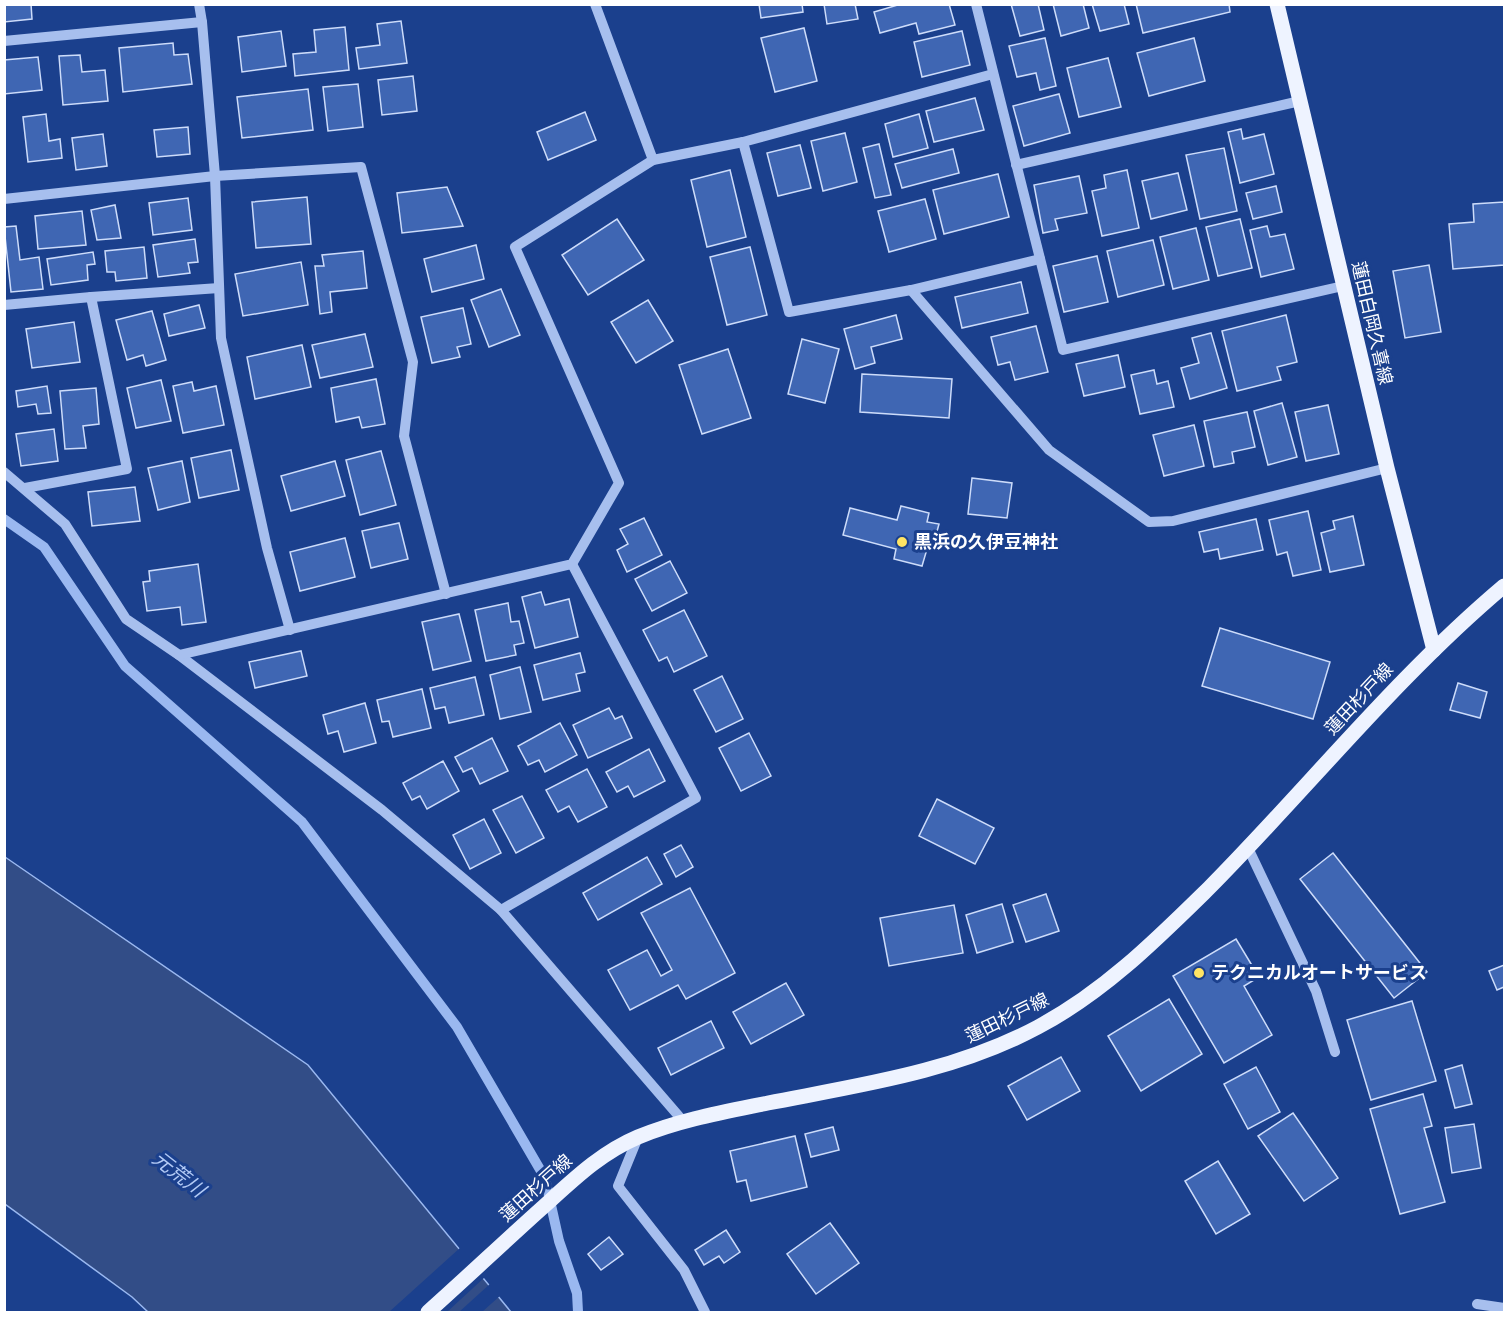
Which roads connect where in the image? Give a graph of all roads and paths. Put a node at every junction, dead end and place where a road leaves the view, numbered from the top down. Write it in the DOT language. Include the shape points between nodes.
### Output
graph roads {
  1 [pos="199,4"];
  2 [pos="595,4"];
  3 [pos="976,4"];
  4 [pos="1277,4"];
  5 [pos="202,22"];
  6 [pos="4,41"];
  7 [pos="993,74"];
  8 [pos="1300,101"];
  9 [pos="743,142"];
  10 [pos="654,160"];
  11 [pos="1016,165"];
  12 [pos="215,176"];
  13 [pos="4,199"];
  14 [pos="1040,259"];
  15 [pos="1343,286"];
  16 [pos="219,288"];
  17 [pos="911,290"];
  18 [pos="91,297"];
  19 [pos="4,305"];
  20 [pos="1387,468"];
  21 [pos="4,472"];
  22 [pos="25,488"];
  23 [pos="572,564"];
  24 [pos="1504,586"];
  25 [pos="446,594"];
  26 [pos="290,630"];
  27 [pos="1434,650"];
  28 [pos="180,655"];
  29 [pos="1248,848"];
  30 [pos="501,910"];
  31 [pos="1335,1052"];
  32 [pos="683,1121"];
  33 [pos="638,1137"];
  34 [pos="1477,1304"];
  35 [pos="1504,1308"];
  36 [pos="428,1312"];
  37 [pos="705,1312"];
  1 -- 5 [label="street"];
  2 -- 10 [label="street"];
  3 -- 7 [label="street"];
  4 -- 8 [label="main road, 蓮田白岡久喜線"];
  5 -- 6 [label="street"];
  5 -- 12 [label="street"];
  7 -- 9 [label="street"];
  7 -- 11 [label="street"];
  8 -- 11 [label="street"];
  8 -- 15 [label="main road, 蓮田白岡久喜線"];
  9 -- 10 [label="street"];
  9 -- 17 [label="street" via="789,312"];
  10 -- 23 [label="street" via="515,247 619,483"];
  11 -- 14 [label="street"];
  12 -- 13 [label="street"];
  12 -- 16 [label="street"];
  12 -- 25 [label="street" via="361,167 413,362 404,436"];
  14 -- 15 [label="street" via="1063,350"];
  14 -- 17 [label="street"];
  15 -- 20 [label="main road, 蓮田白岡久喜線"];
  16 -- 18 [label="street"];
  16 -- 26 [label="street" via="221,338 267,548"];
  17 -- 20 [label="street" via="1049,450 1149,522 1173,522"];
  18 -- 19 [label="street"];
  18 -- 22 [label="street" via="127,469"];
  20 -- 27 [label="main road, 蓮田白岡久喜線"];
  21 -- 22 [label="street"];
  22 -- 28 [label="street" via="66,524 126,619"];
  23 -- 25 [label="street"];
  23 -- 30 [label="street" via="696,798"];
  24 -- 27 [label="main road, 蓮田杉戸線"];
  25 -- 26 [label="street"];
  26 -- 28 [label="street"];
  27 -- 29 [label="main road, 蓮田杉戸線"];
  28 -- 30 [label="street" via="382,810"];
  29 -- 31 [label="street" via="1316,991"];
  29 -- 32 [label="main road, 蓮田杉戸線" via="1149,947 1091,995 1038,1028 972,1057 890,1079"];
  30 -- 32 [label="street"];
  32 -- 33 [label="main road, 蓮田杉戸線"];
  33 -- 36 [label="main road, 蓮田杉戸線" via="607,1152"];
  33 -- 37 [label="street" via="618,1186 684,1270"];
  34 -- 35 [label="street"];
}
